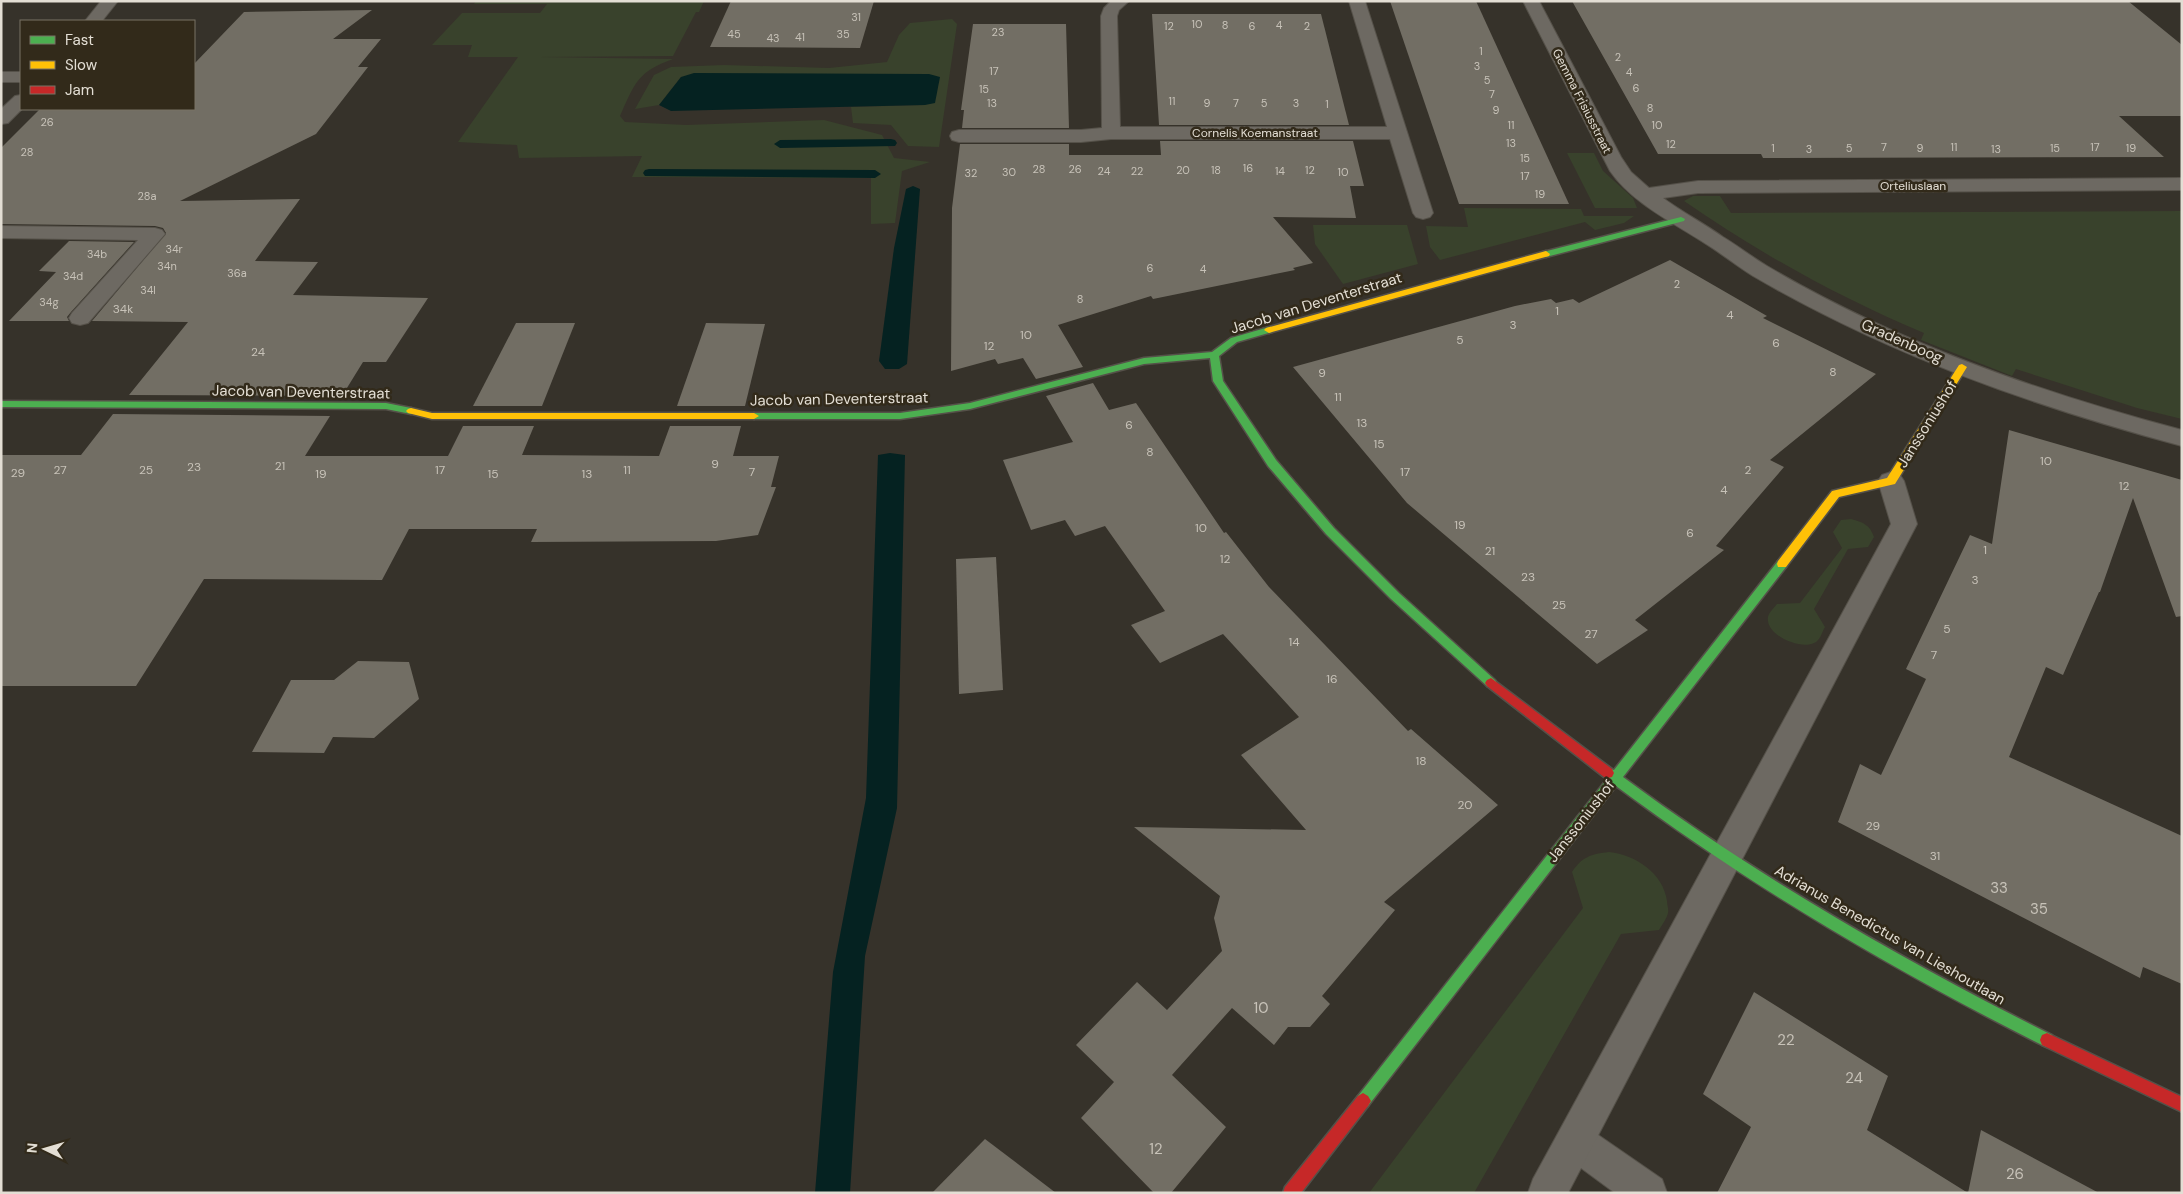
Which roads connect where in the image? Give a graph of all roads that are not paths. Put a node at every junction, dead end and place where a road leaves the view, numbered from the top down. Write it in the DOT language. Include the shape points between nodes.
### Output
graph roads {
  1 [pos="110,1"];
  2 [pos="1121,1"];
  3 [pos="1358,1"];
  4 [pos="1531,1"];
  5 [pos="94,20"];
  6 [pos="1,76"];
  7 [pos="20,77"];
  8 [pos="20,101"];
  9 [pos="1,119"];
  10 [pos="1111,133"];
  11 [pos="1399,133"];
  12 [pos="959,136"];
  13 [pos="2182,184"];
  14 [pos="1645,194"];
  15 [pos="1423,213"];
  16 [pos="1681,219"];
  17 [pos="1,232"];
  18 [pos="80,318"];
  19 [pos="1214,356"];
  20 [pos="1962,367"];
  21 [pos="1,404"];
  22 [pos="2182,438"];
  23 [pos="1891,481"];
  24 [pos="1614,779"];
  25 [pos="1725,856"];
  26 [pos="2182,1105"];
  27 [pos="1575,1141"];
  28 [pos="1291,1193"];
  29 [pos="1547,1193"];
  30 [pos="1648,1193"];
  1 -- 5 [label="street"];
  2 -- 10 [label="street" via="1112,8 1109,16"];
  3 -- 11 [label="street"];
  4 -- 14 [label="street, Gemma Frisiusstraat" via="1611,157 1625,177"];
  6 -- 7 [label="street"];
  8 -- 9 [label="street"];
  10 -- 11 [label="street, Cornelis Koemanstraat"];
  10 -- 12 [label="street, Cornelis Koemanstraat"];
  11 -- 15 [label="street"];
  13 -- 14 [label="street, Orteliuslaan" via="1698,187"];
  14 -- 16 [label="street, Gradenboog"];
  16 -- 19 [label="street, Jacob van Deventerstraat" via="1234,340"];
  16 -- 20 [label="street, Gradenboog" via="1801,293 1851,319"];
  17 -- 18 [label="street" via="155,234"];
  19 -- 21 [label="street, Jacob van Deventerstraat" via="1144,361 970,406 900,416 432,416 386,406"];
  19 -- 24 [label="street, Adrianus Benedictus van Lieshoutlaan" via="1218,381 1272,463 1330,531 1395,596 1484,676"];
  20 -- 22 [label="street, Gradenboog" via="2090,412"];
  20 -- 23 [label="street, Janssoniushof"];
  23 -- 24 [label="street, Janssoniushof" via="1836,494"];
  23 -- 25 [label="street, Janssoniushof" via="1904,524"];
  24 -- 25 [label="street, Adrianus Benedictus van Lieshoutlaan"];
  24 -- 28 [label="street, Janssoniushof"];
  25 -- 26 [label="street, Adrianus Benedictus van Lieshoutlaan" via="1810,910 1957,994"];
  25 -- 27 [label="street, Janssoniushof"];
  27 -- 29 [label="street, Janssoniushof"];
  27 -- 30 [label="street"];
}
